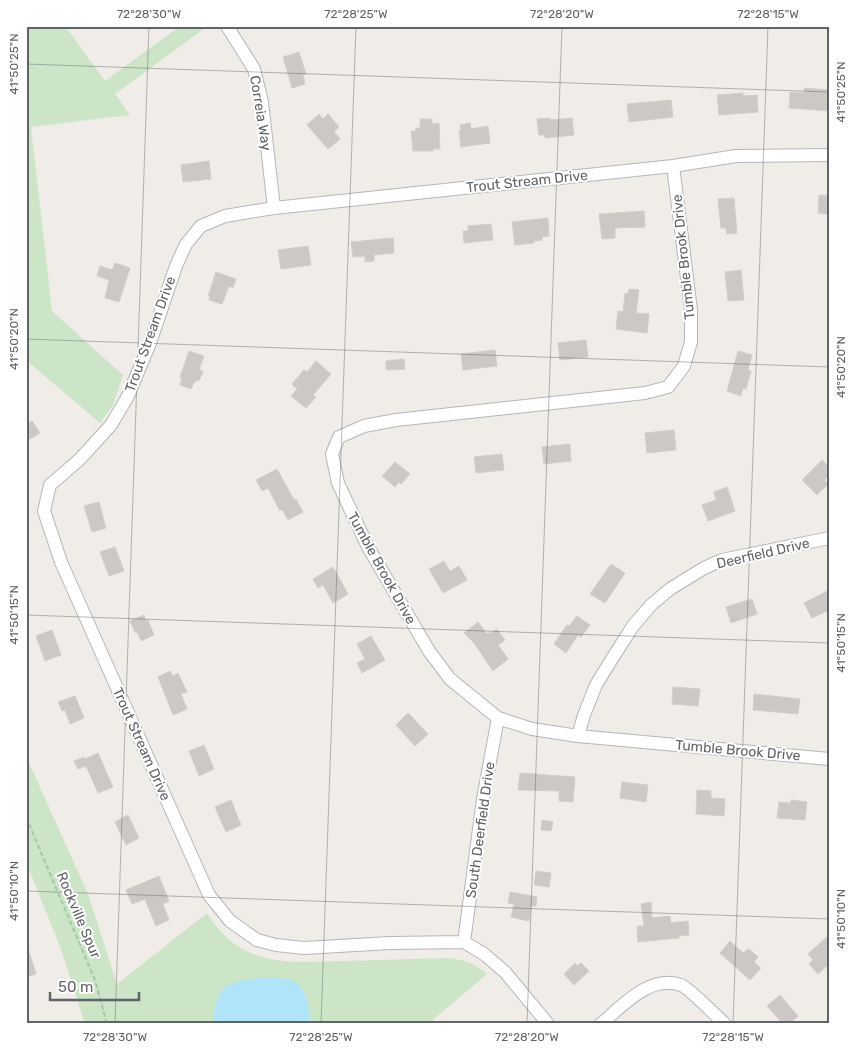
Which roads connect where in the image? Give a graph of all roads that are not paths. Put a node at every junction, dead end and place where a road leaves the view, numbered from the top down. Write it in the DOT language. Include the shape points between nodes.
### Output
graph roads {
  1 [pos="227,26"];
  2 [pos="829,155"];
  3 [pos="673,166"];
  4 [pos="274,208"];
  5 [pos="829,538"];
  6 [pos="498,718"];
  7 [pos="578,736"];
  8 [pos="829,759"];
  9 [pos="464,942"];
  10 [pos="548,1024"];
  11 [pos="601,1024"];
  12 [pos="725,1024"];
  1 -- 4 [label="street, Correia Way" via="254,69 262,102"];
  2 -- 3 [label="street, Trout Stream Drive" via="736,156"];
  3 -- 4 [label="street, Trout Stream Drive"];
  3 -- 6 [label="street, Tumble Brook Drive" via="691,310 691,342 684,366 668,387 645,393 364,426 339,436 332,454 338,483 368,548 429,652 450,679"];
  4 -- 9 [label="street, Trout Stream Drive" via="225,216 201,226 186,244 128,396 111,425 80,459 50,485 44,511 61,562 192,860 209,895 230,921 258,940 304,948"];
  5 -- 7 [label="street, Deerfield Drive" via="722,560 670,589 639,619 610,662 596,685"];
  6 -- 7 [label="street, Tumble Brook Drive" via="532,729"];
  6 -- 9 [label="street, South Deerfield Drive" via="483,799"];
  7 -- 8 [label="street, Tumble Brook Drive"];
  9 -- 10 [label="street" via="505,972"];
  11 -- 12 [label="street" via="645,988 666,983 683,985"];
}
